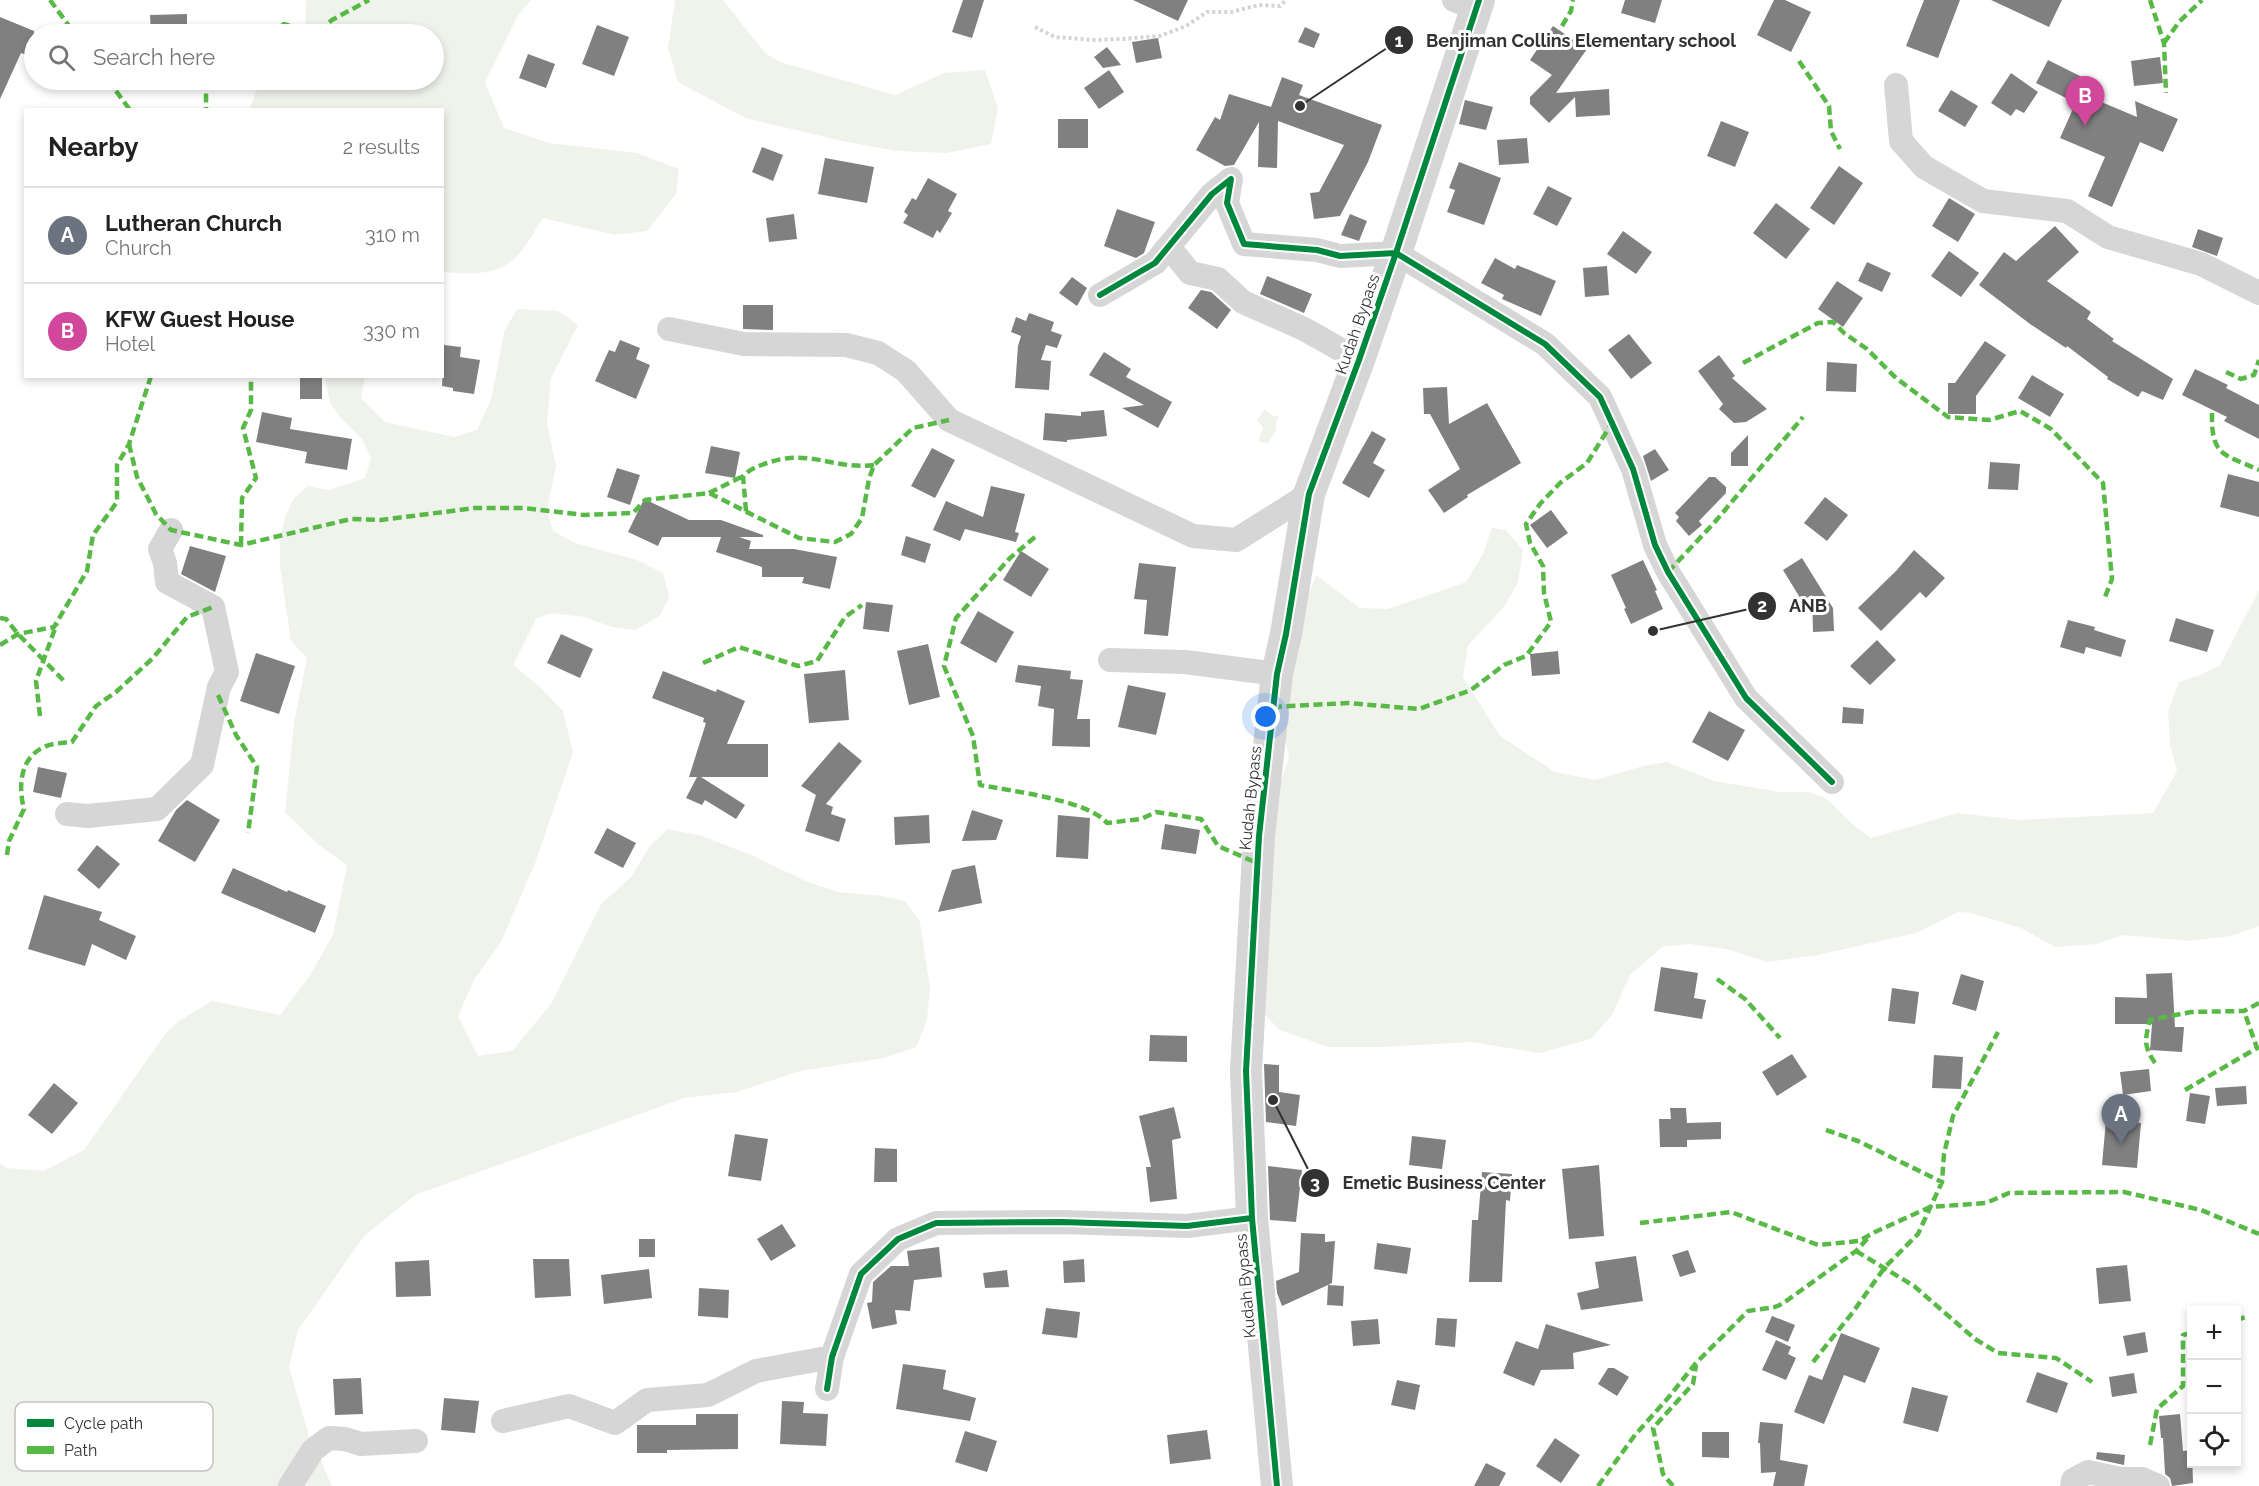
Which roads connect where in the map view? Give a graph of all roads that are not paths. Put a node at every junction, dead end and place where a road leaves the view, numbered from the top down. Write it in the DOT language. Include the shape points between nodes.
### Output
graph roads {
  1 [pos="1469,3"];
  2 [pos="1896,85"];
  3 [pos="1165,250"];
  4 [pos="1396,253"];
  5 [pos="2259,293"];
  6 [pos="1100,295"];
  7 [pos="669,329"];
  8 [pos="1359,360"];
  9 [pos="1309,494"];
  10 [pos="171,530"];
  11 [pos="1110,660"];
  12 [pos="1277,674"];
  13 [pos="1832,782"];
  14 [pos="67,814"];
  15 [pos="1252,1218"];
  16 [pos="832,1357"];
  17 [pos="827,1389"];
  18 [pos="503,1421"];
  19 [pos="416,1441"];
  20 [pos="290,1486"];
  21 [pos="1277,1486"];
  22 [pos="2072,1486"];
  23 [pos="2158,1486"];
  1 -- 4 [label="street, Kudah Bypass"];
  2 -- 5 [label="street" via="1901,141 1924,167 1983,201 2067,211 2108,237 2201,264"];
  3 -- 4 [label="street" via="1212,194 1231,179 1227,203 1244,244 1317,250 1340,256"];
  3 -- 6 [label="street" via="1155,263"];
  3 -- 8 [label="street" via="1174,253 1190,273 1218,279 1243,302 1304,328"];
  4 -- 8 [label="street, Kudah Bypass"];
  4 -- 13 [label="street" via="1545,344 1599,397 1633,469 1655,545 1668,572 1746,698"];
  7 -- 9 [label="street" via="744,344 846,345 878,353 906,371 949,420 1193,536 1236,540"];
  8 -- 9 [label="street, Kudah Bypass"];
  9 -- 12 [label="street, Kudah Bypass"];
  10 -- 14 [label="street" via="160,549 166,582 213,608 226,672 219,687 202,765 157,809 88,816"];
  11 -- 12 [label="street" via="1185,662"];
  12 -- 15 [label="street, Kudah Bypass" via="1259,836 1246,1071"];
  15 -- 16 [label="street" via="1187,1226 936,1223 898,1239 861,1274"];
  15 -- 21 [label="street, Kudah Bypass"];
  16 -- 17 [label="street"];
  16 -- 18 [label="street" via="756,1371 708,1395 647,1400 615,1423 568,1406"];
  19 -- 20 [label="street" via="361,1444 345,1438 328,1438 313,1450"];
  22 -- 23 [label="street" via="2073,1480 2088,1472 2142,1479"];
}
